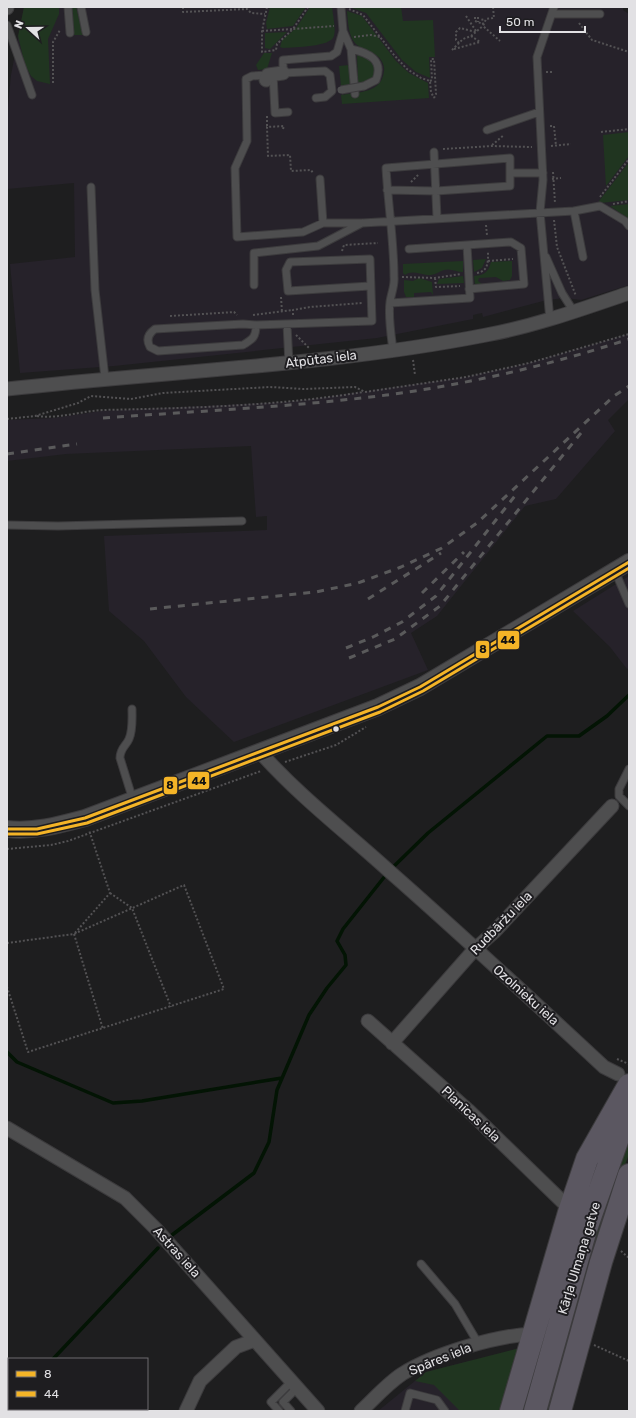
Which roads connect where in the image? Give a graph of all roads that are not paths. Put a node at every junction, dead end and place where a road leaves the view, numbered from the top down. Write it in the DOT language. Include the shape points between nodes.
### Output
graph roads {
  1 [pos="68,7"];
  2 [pos="81,7"];
  3 [pos="554,7"];
  4 [pos="344,8"];
  5 [pos="552,14"];
  6 [pos="600,14"];
  7 [pos="7,25"];
  8 [pos="343,31"];
  9 [pos="86,32"];
  10 [pos="70,33"];
  11 [pos="351,49"];
  12 [pos="273,75"];
  13 [pos="332,91"];
  14 [pos="355,94"];
  15 [pos="32,95"];
  16 [pos="316,98"];
  17 [pos="288,112"];
  18 [pos="539,112"];
  19 [pos="487,130"];
  20 [pos="436,150"];
  21 [pos="435,163"];
  22 [pos="510,173"];
  23 [pos="543,173"];
  24 [pos="316,178"];
  25 [pos="91,187"];
  26 [pos="387,190"];
  27 [pos="436,191"];
  28 [pos="574,211"];
  29 [pos="540,212"];
  30 [pos="437,218"];
  31 [pos="390,221"];
  32 [pos="324,223"];
  33 [pos="362,223"];
  34 [pos="629,226"];
  35 [pos="467,245"];
  36 [pos="409,248"];
  37 [pos="544,252"];
  38 [pos="583,257"];
  39 [pos="254,285"];
  40 [pos="370,286"];
  41 [pos="469,287"];
  42 [pos="629,293"];
  43 [pos="390,303"];
  44 [pos="572,309"];
  45 [pos="550,320"];
  46 [pos="287,324"];
  47 [pos="256,325"];
  48 [pos="393,350"];
  49 [pos="289,364"];
  50 [pos="105,378"];
  51 [pos="7,388"];
  52 [pos="242,521"];
  53 [pos="7,525"];
  54 [pos="629,562"];
  55 [pos="615,571"];
  56 [pos="629,604"];
  57 [pos="132,709"];
  58 [pos="260,752"];
  59 [pos="629,769"];
  60 [pos="133,800"];
  61 [pos="616,802"];
  62 [pos="629,806"];
  63 [pos="7,829"];
  64 [pos="474,950"];
  65 [pos="368,1021"];
  66 [pos="392,1043"];
  67 [pos="623,1079"];
  68 [pos="629,1108"];
  69 [pos="7,1128"];
  70 [pos="629,1175"];
  71 [pos="570,1209"];
  72 [pos="420,1264"];
  73 [pos="240,1322"];
  74 [pos="532,1334"];
  75 [pos="256,1340"];
  76 [pos="478,1343"];
  77 [pos="236,1347"];
  78 [pos="294,1385"];
  79 [pos="186,1411"];
  80 [pos="279,1411"];
  81 [pos="291,1411"];
  82 [pos="318,1411"];
  83 [pos="361,1411"];
  84 [pos="405,1411"];
  85 [pos="445,1411"];
  86 [pos="511,1411"];
  87 [pos="535,1411"];
  88 [pos="560,1411"];
  1 -- 10 [label="lane"];
  2 -- 9 [label="lane"];
  3 -- 5 [label="lane"];
  4 -- 8 [label="lane"];
  5 -- 6 [label="lane"];
  5 -- 18 [label="lane" via="537,57"];
  7 -- 15 [label="lane"];
  8 -- 11 [label="lane"];
  8 -- 12 [label="lane" via="337,52 331,56 283,60"];
  11 -- 13 [label="lane, bridge" via="368,55 378,64 376,80 364,86"];
  11 -- 14 [label="lane"];
  12 -- 13 [label="lane" via="325,71 331,79"];
  12 -- 17 [label="lane" via="275,113"];
  12 -- 32 [label="lane" via="252,76 246,79 247,142 235,168 237,237 303,232"];
  13 -- 16 [label="lane" via="325,97"];
  18 -- 19 [label="lane"];
  18 -- 23 [label="lane"];
  20 -- 21 [label="lane"];
  21 -- 22 [label="lane" via="510,158"];
  21 -- 26 [label="lane" via="386,168"];
  21 -- 27 [label="lane"];
  22 -- 23 [label="lane"];
  22 -- 27 [label="lane" via="510,186"];
  23 -- 29 [label="lane"];
  24 -- 32 [label="lane"];
  25 -- 50 [label="lane" via="95,290"];
  26 -- 27 [label="lane"];
  26 -- 31 [label="lane"];
  27 -- 30 [label="lane"];
  28 -- 29 [label="lane"];
  28 -- 34 [label="lane" via="600,206"];
  28 -- 38 [label="lane"];
  29 -- 30 [label="lane"];
  29 -- 37 [label="lane"];
  30 -- 31 [label="lane"];
  31 -- 33 [label="lane"];
  31 -- 43 [label="lane" via="395,279"];
  32 -- 33 [label="lane"];
  33 -- 39 [label="lane" via="318,246 254,253"];
  35 -- 36 [label="lane"];
  35 -- 41 [label="lane"];
  35 -- 41 [label="lane" via="512,242 521,248 524,284"];
  37 -- 44 [label="lane"];
  37 -- 45 [label="lane"];
  40 -- 40 [label="lane" via="370,259 290,262 286,270 288,291"];
  40 -- 46 [label="lane" via="372,321"];
  41 -- 43 [label="lane" via="470,298"];
  42 -- 44 [label="street, Atpūtas iela"];
  43 -- 48 [label="lane"];
  44 -- 45 [label="street, Atpūtas iela"];
  45 -- 48 [label="street, Atpūtas iela" via="487,335"];
  46 -- 47 [label="lane"];
  46 -- 49 [label="lane"];
  47 -- 47 [label="lane" via="254,339 243,346 158,351 153,350 148,340 155,329"];
  48 -- 49 [label="street, Atpūtas iela"];
  49 -- 50 [label="street, Atpūtas iela"];
  50 -- 51 [label="street, Atpūtas iela"];
  52 -- 53 [label="lane" via="66,526"];
  54 -- 55 [label="street"];
  55 -- 56 [label="lane"];
  55 -- 58 [label="street" via="420,687 378,707"];
  57 -- 60 [label="lane" via="131,732 120,752 120,758"];
  58 -- 60 [label="street"];
  58 -- 64 [label="street, Ozolnieku iela" via="345,834"];
  59 -- 61 [label="lane"];
  60 -- 63 [label="street" via="54,827"];
  61 -- 62 [label="lane"];
  61 -- 64 [label="street, Rudbāržu iela"];
  64 -- 66 [label="street, Rudbāržu iela"];
  64 -- 67 [label="street, Ozolnieku iela" via="604,1067"];
  65 -- 66 [label="street, Planīcas iela"];
  66 -- 71 [label="street, Planīcas iela" via="473,1114"];
  67 -- 71 [label="highway" via="588,1158"];
  68 -- 87 [label="highway, Kārļa Ulmaņa gatve" via="586,1229"];
  69 -- 73 [label="street, Astras iela" via="125,1198"];
  70 -- 88 [label="highway, Kārļa Ulmaņa gatve" via="601,1262"];
  71 -- 74 [label="highway"];
  72 -- 76 [label="lane" via="455,1304"];
  73 -- 75 [label="street, Astras iela"];
  73 -- 77 [label="street"];
  74 -- 76 [label="street, Spāres iela"];
  74 -- 86 [label="highway"];
  75 -- 77 [label="street"];
  75 -- 78 [label="street, Astras iela"];
  76 -- 83 [label="street, Spāres iela" via="418,1365 400,1375"];
  77 -- 79 [label="street" via="200,1381"];
  78 -- 80 [label="lane" via="271,1402"];
  78 -- 81 [label="lane" via="283,1402"];
  78 -- 82 [label="street, Astras iela"];
  84 -- 85 [label="lane" via="410,1393 437,1400"];
}
